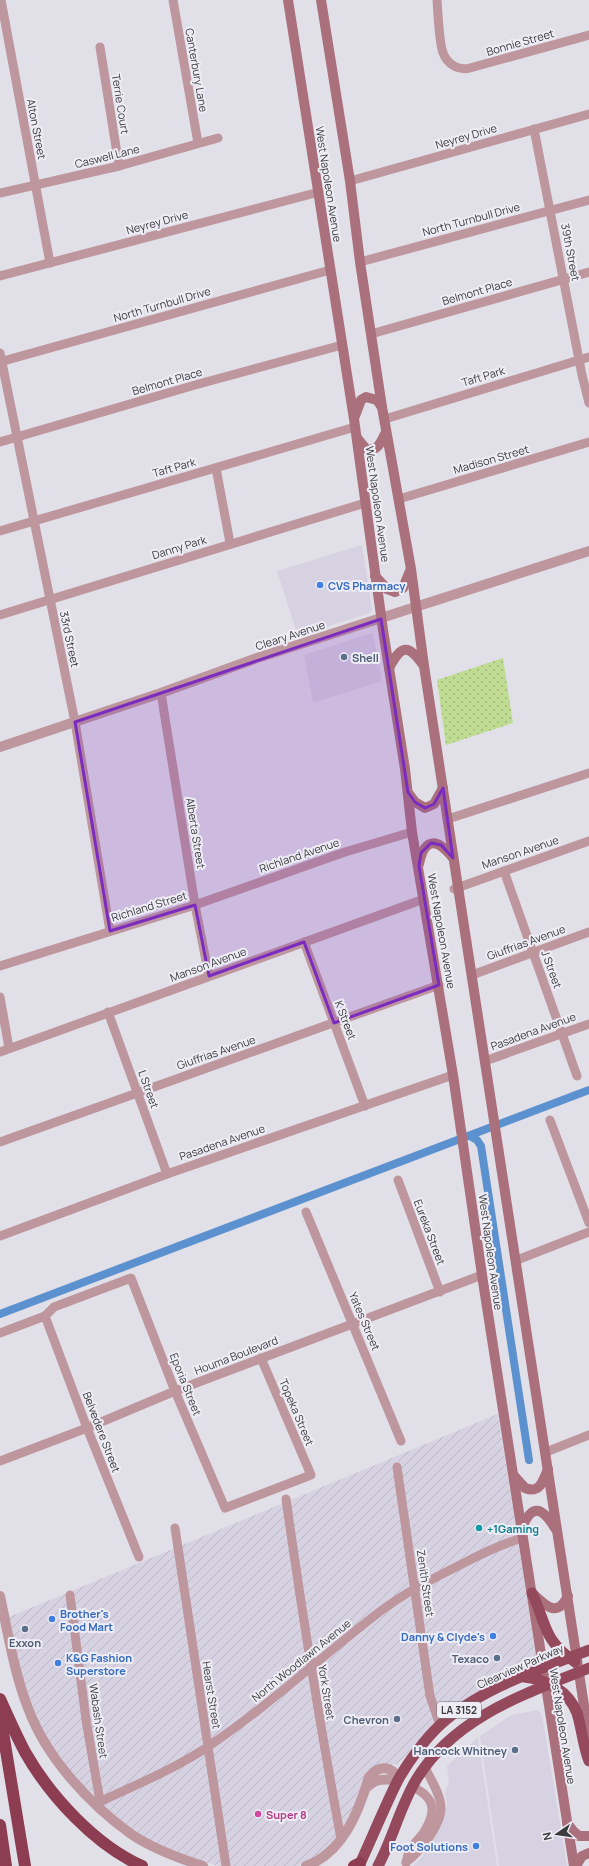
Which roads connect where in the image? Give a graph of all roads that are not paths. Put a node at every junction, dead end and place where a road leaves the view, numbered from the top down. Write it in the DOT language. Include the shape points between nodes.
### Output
graph roads {
  1 [pos="2,0"];
  2 [pos="173,0"];
  3 [pos="288,0"];
  4 [pos="321,0"];
  5 [pos="437,0"];
  6 [pos="589,35"];
  7 [pos="100,47"];
  8 [pos="589,114"];
  9 [pos="534,129"];
  10 [pos="218,138"];
  11 [pos="198,143"];
  12 [pos="119,166"];
  13 [pos="350,180"];
  14 [pos="36,185"];
  15 [pos="319,192"];
  16 [pos="0,193"];
  17 [pos="589,200"];
  18 [pos="551,210"];
  19 [pos="360,262"];
  20 [pos="50,263"];
  21 [pos="330,270"];
  22 [pos="589,272"];
  23 [pos="0,276"];
  24 [pos="564,279"];
  25 [pos="371,334"];
  26 [pos="342,345"];
  27 [pos="584,358"];
  28 [pos="1,359"];
  29 [pos="589,402"];
  30 [pos="382,407"];
  31 [pos="385,419"];
  32 [pos="355,423"];
  33 [pos="386,432"];
  34 [pos="17,437"];
  35 [pos="357,438"];
  36 [pos="0,442"];
  37 [pos="589,442"];
  38 [pos="216,468"];
  39 [pos="399,499"];
  40 [pos="365,502"];
  41 [pos="33,521"];
  42 [pos="0,531"];
  43 [pos="230,543"];
  44 [pos="589,551"];
  45 [pos="411,569"];
  46 [pos="375,576"];
  47 [pos="49,599"];
  48 [pos="417,607"];
  49 [pos="0,615"];
  50 [pos="381,618"];
  51 [pos="424,666"];
  52 [pos="388,668"];
  53 [pos="161,693"];
  54 [pos="75,722"];
  55 [pos="0,746"];
  56 [pos="589,773"];
  57 [pos="443,788"];
  58 [pos="408,792"];
  59 [pos="448,819"];
  60 [pos="412,832"];
  61 [pos="589,841"];
  62 [pos="454,858"];
  63 [pos="419,866"];
  64 [pos="504,871"];
  65 [pos="456,888"];
  66 [pos="424,899"];
  67 [pos="195,905"];
  68 [pos="110,931"];
  69 [pos="589,932"];
  70 [pos="304,942"];
  71 [pos="533,952"];
  72 [pos="0,966"];
  73 [pos="472,974"];
  74 [pos="209,976"];
  75 [pos="439,985"];
  76 [pos="0,997"];
  77 [pos="108,1012"];
  78 [pos="334,1023"];
  79 [pos="589,1024"];
  80 [pos="562,1033"];
  81 [pos="9,1048"];
  82 [pos="0,1052"];
  83 [pos="485,1062"];
  84 [pos="453,1074"];
  85 [pos="577,1076"];
  86 [pos="138,1092"];
  87 [pos="365,1106"];
  88 [pos="550,1120"];
  89 [pos="0,1142"];
  90 [pos="167,1174"];
  91 [pos="398,1180"];
  92 [pos="306,1212"];
  93 [pos="589,1223"];
  94 [pos="589,1232"];
  95 [pos="0,1236"];
  96 [pos="516,1260"];
  97 [pos="482,1275"];
  98 [pos="440,1292"];
  99 [pos="44,1316"];
  100 [pos="353,1323"];
  101 [pos="0,1333"];
  102 [pos="261,1358"];
  103 [pos="175,1391"];
  104 [pos="87,1428"];
  105 [pos="589,1435"];
  106 [pos="401,1441"];
  107 [pos="546,1452"];
  108 [pos="0,1461"];
  109 [pos="397,1467"];
  110 [pos="548,1468"];
  111 [pos="513,1474"];
  112 [pos="286,1499"];
  113 [pos="225,1508"];
  114 [pos="175,1528"];
  115 [pos="522,1533"];
  116 [pos="558,1533"];
  117 [pos="139,1557"];
  118 [pos="415,1588"];
  119 [pos="532,1593"];
  120 [pos="70,1595"];
  121 [pos="0,1596"];
  122 [pos="568,1596"];
  123 [pos="589,1650"];
  124 [pos="580,1664"];
  125 [pos="311,1667"];
  126 [pos="542,1669"];
  127 [pos="523,1677"];
  128 [pos="546,1683"];
  129 [pos="0,1700"];
  130 [pos="0,1714"];
  131 [pos="440,1725"];
  132 [pos="589,1738"];
  133 [pos="424,1742"];
  134 [pos="208,1747"];
  135 [pos="589,1761"];
  136 [pos="424,1767"];
  137 [pos="399,1779"];
  138 [pos="414,1784"];
  139 [pos="97,1803"];
  140 [pos="566,1821"];
  141 [pos="0,1825"];
  142 [pos="395,1828"];
  143 [pos="589,1836"];
  144 [pos="341,1839"];
  145 [pos="589,1853"];
  146 [pos="406,1864"];
  147 [pos="358,1865"];
  148 [pos="6,1866"];
  149 [pos="25,1866"];
  150 [pos="142,1866"];
  151 [pos="203,1866"];
  152 [pos="226,1866"];
  153 [pos="306,1866"];
  154 [pos="378,1866"];
  155 [pos="575,1866"];
  1 -- 14 [label="street, Alton Street"];
  2 -- 11 [label="street, Canterbury Lane"];
  3 -- 15 [label="main road, West Napoleon Avenue"];
  4 -- 13 [label="main road, West Napoleon Avenue"];
  5 -- 6 [label="street, Bonnie Street" via="443,54 458,69 470,68"];
  7 -- 12 [label="street, Terrie Court"];
  8 -- 9 [label="street, Neyrey Drive"];
  9 -- 13 [label="street, Neyrey Drive"];
  9 -- 18 [label="street, 39th Street"];
  10 -- 11 [label="street, Caswell Lane"];
  11 -- 12 [label="street, Caswell Lane"];
  12 -- 14 [label="street, Caswell Lane"];
  13 -- 19 [label="main road, West Napoleon Avenue"];
  14 -- 16 [label="street, Caswell Lane"];
  14 -- 20 [label="street, Alton Street"];
  15 -- 20 [label="street, Neyrey Drive"];
  15 -- 21 [label="main road, West Napoleon Avenue"];
  17 -- 18 [label="street, North Turnbull Drive"];
  18 -- 19 [label="street, North Turnbull Drive"];
  18 -- 24 [label="street, 39th Street"];
  19 -- 25 [label="main road, West Napoleon Avenue"];
  20 -- 23 [label="street, Neyrey Drive"];
  21 -- 26 [label="main road, West Napoleon Avenue"];
  21 -- 28 [label="street, North Turnbull Drive"];
  22 -- 24 [label="street, Belmont Place"];
  24 -- 25 [label="street, Belmont Place"];
  24 -- 27 [label="street, 39th Street"];
  25 -- 30 [label="main road, West Napoleon Avenue"];
  26 -- 32 [label="main road, West Napoleon Avenue"];
  26 -- 34 [label="street, Belmont Place"];
  27 -- 29 [label="street, 39th Street" via="582,375"];
  27 -- 31 [label="street, Taft Park"];
  28 -- 34 [label="street, 33rd Street"];
  30 -- 31 [label="main road, West Napoleon Avenue"];
  30 -- 32 [label="main road" via="377,400 366,397 358,405"];
  31 -- 33 [label="main road, West Napoleon Avenue"];
  32 -- 35 [label="main road, West Napoleon Avenue"];
  32 -- 38 [label="street, Taft Park"];
  33 -- 35 [label="main road" via="379,446 374,449 366,449"];
  33 -- 39 [label="main road, West Napoleon Avenue"];
  34 -- 36 [label="street, Belmont Place"];
  34 -- 41 [label="street, 33rd Street"];
  35 -- 40 [label="main road, West Napoleon Avenue"];
  37 -- 39 [label="street, Madison Street"];
  38 -- 41 [label="street, Taft Park"];
  38 -- 43 [label="street"];
  39 -- 45 [label="main road, West Napoleon Avenue"];
  40 -- 43 [label="street, Danny Park"];
  40 -- 46 [label="main road, West Napoleon Avenue"];
  41 -- 42 [label="street, Taft Park"];
  41 -- 47 [label="street, 33rd Street"];
  43 -- 47 [label="street, Danny Park"];
  44 -- 48 [label="street, Cleary Avenue"];
  45 -- 46 [label="main road" via="403,588 395,592 387,589"];
  45 -- 48 [label="main road, West Napoleon Avenue"];
  46 -- 50 [label="main road, West Napoleon Avenue"];
  47 -- 49 [label="street, Danny Park"];
  47 -- 54 [label="street, 33rd Street"];
  48 -- 50 [label="street, Cleary Avenue"];
  48 -- 51 [label="main road, West Napoleon Avenue"];
  50 -- 52 [label="main road, West Napoleon Avenue"];
  50 -- 53 [label="street, Cleary Avenue" via="257,658"];
  51 -- 52 [label="main road" via="413,652 403,650"];
  51 -- 57 [label="main road, West Napoleon Avenue"];
  52 -- 58 [label="main road, West Napoleon Avenue"];
  53 -- 54 [label="street, Cleary Avenue"];
  53 -- 67 [label="street, Alberta Street"];
  54 -- 55 [label="street, Cleary Avenue"];
  54 -- 68 [label="street, 33rd Street"];
  56 -- 59 [label="street"];
  57 -- 58 [label="main road" via="434,804 425,808 415,802"];
  57 -- 59 [label="main road, West Napoleon Avenue"];
  58 -- 60 [label="main road, West Napoleon Avenue"];
  59 -- 62 [label="main road, West Napoleon Avenue"];
  60 -- 63 [label="main road, West Napoleon Avenue"];
  60 -- 67 [label="street, Richland Avenue" via="344,852"];
  61 -- 64 [label="street, Manson Avenue"];
  62 -- 63 [label="main road" via="441,845 431,843 421,853"];
  62 -- 65 [label="main road, West Napoleon Avenue"];
  63 -- 66 [label="main road, West Napoleon Avenue"];
  64 -- 65 [label="street, Manson Avenue"];
  64 -- 71 [label="street, J Street"];
  65 -- 73 [label="main road, West Napoleon Avenue"];
  66 -- 70 [label="street, Manson Avenue"];
  66 -- 75 [label="main road, West Napoleon Avenue"];
  67 -- 68 [label="street, Richland Street"];
  67 -- 74 [label="street, Alberta Street"];
  68 -- 72 [label="street"];
  69 -- 71 [label="street, Giuffrias Avenue"];
  70 -- 74 [label="street, Manson Avenue"];
  70 -- 78 [label="street, K Street"];
  71 -- 73 [label="street, Giuffrias Avenue"];
  71 -- 80 [label="street, J Street"];
  73 -- 83 [label="main road, West Napoleon Avenue"];
  74 -- 77 [label="street, Manson Avenue"];
  75 -- 78 [label="street, Giuffrias Avenue"];
  75 -- 84 [label="main road, West Napoleon Avenue"];
  76 -- 81 [label="street"];
  77 -- 81 [label="street, Manson Avenue"];
  77 -- 86 [label="street, L Street"];
  78 -- 86 [label="street, Giuffrias Avenue"];
  78 -- 87 [label="street, K Street"];
  79 -- 80 [label="street, Pasadena Avenue"];
  80 -- 83 [label="street, Pasadena Avenue"];
  80 -- 85 [label="street, J Street"];
  81 -- 82 [label="street, Manson Avenue"];
  83 -- 96 [label="main road, West Napoleon Avenue"];
  84 -- 87 [label="street, Pasadena Avenue"];
  84 -- 97 [label="main road, West Napoleon Avenue"];
  86 -- 89 [label="street, Giuffrias Avenue"];
  86 -- 90 [label="street, L Street"];
  87 -- 90 [label="street, Pasadena Avenue"];
  88 -- 93 [label="street"];
  90 -- 95 [label="street, Pasadena Avenue"];
  91 -- 98 [label="street, Eureka Street"];
  92 -- 100 [label="street, Yates Street"];
  94 -- 96 [label="street"];
  96 -- 107 [label="main road, West Napoleon Avenue"];
  97 -- 98 [label="street, Houma Boulevard"];
  97 -- 111 [label="main road, West Napoleon Avenue"];
  98 -- 100 [label="street, Houma Boulevard"];
  99 -- 101 [label="street"];
  99 -- 103 [label="street, Eporia Street" via="54,1307 131,1278"];
  99 -- 104 [label="street, Belvedere Street"];
  100 -- 102 [label="street, Houma Boulevard"];
  100 -- 106 [label="street, Yates Street"];
  102 -- 103 [label="street, Houma Boulevard"];
  102 -- 113 [label="street, Topeka Street" via="311,1475"];
  103 -- 104 [label="street, Houma Boulevard"];
  103 -- 113 [label="street, Eporia Street"];
  104 -- 108 [label="street, Houma Boulevard"];
  104 -- 117 [label="street, Belvedere Street"];
  105 -- 107 [label="street"];
  107 -- 110 [label="main road, West Napoleon Avenue"];
  109 -- 118 [label="street, Zenith Street"];
  110 -- 111 [label="main road" via="543,1482 535,1490 525,1488"];
  110 -- 116 [label="main road, West Napoleon Avenue"];
  111 -- 115 [label="main road, West Napoleon Avenue"];
  112 -- 125 [label="street, York Street"];
  114 -- 134 [label="street, Hearst Street"];
  115 -- 116 [label="main road" via="528,1514 538,1510 548,1517"];
  115 -- 118 [label="street, North Woodlawn Avenue"];
  115 -- 119 [label="main road, West Napoleon Avenue"];
  116 -- 122 [label="main road, West Napoleon Avenue"];
  118 -- 125 [label="street, North Woodlawn Avenue" via="378,1612"];
  118 -- 131 [label="street, Zenith Street" via="430,1696"];
  119 -- 122 [label="main road" via="548,1607 555,1609 564,1604"];
  119 -- 124 [label="highway" via="547,1635"];
  119 -- 126 [label="main road, West Napoleon Avenue"];
  120 -- 139 [label="street, Wabash Street"];
  121 -- 139 [label="street" via="13,1658 28,1709 55,1757 69,1776"];
  122 -- 124 [label="main road, West Napoleon Avenue"];
  123 -- 124 [label="highway, Clearview Parkway / LA 3152"];
  124 -- 126 [label="highway, Clearview Parkway / LA 3152"];
  124 -- 128 [label="highway, Clearview Parkway / LA 3152"];
  124 -- 132 [label="main road, West Napoleon Avenue"];
  125 -- 134 [label="street, North Woodlawn Avenue"];
  125 -- 144 [label="street, York Street"];
  126 -- 127 [label="highway, Clearview Parkway / LA 3152"];
  126 -- 128 [label="main road, West Napoleon Avenue"];
  127 -- 128 [label="highway"];
  127 -- 131 [label="highway, Clearview Parkway / LA 3152" via="474,1701"];
  128 -- 135 [label="highway" via="563,1693 574,1708"];
  128 -- 136 [label="highway, Clearview Parkway / LA 3152" via="477,1718"];
  128 -- 140 [label="main road, West Napoleon Avenue"];
  129 -- 150 [label="highway" via="25,1752 59,1800 82,1824 111,1848"];
  130 -- 149 [label="highway"];
  131 -- 133 [label="highway, Clearview Parkway / LA 3152"];
  133 -- 137 [label="highway, Clearview Parkway / LA 3152"];
  133 -- 138 [label="highway" via="414,1771"];
  134 -- 139 [label="street, North Woodlawn Avenue" via="171,1768"];
  134 -- 152 [label="street, Hearst Street"];
  136 -- 138 [label="highway, Clearview Parkway / LA 3152"];
  136 -- 146 [label="street" via="436,1792 441,1809 440,1815 429,1837"];
  137 -- 142 [label="highway" via="402,1789"];
  137 -- 144 [label="street" via="377,1779 365,1789 350,1825"];
  137 -- 147 [label="highway, Clearview Parkway / LA 3152"];
  138 -- 142 [label="highway, Clearview Parkway / LA 3152"];
  138 -- 146 [label="street" via="432,1803 432,1811 425,1831 409,1852"];
  139 -- 151 [label="street" via="132,1834 176,1857"];
  140 -- 143 [label="main road" via="579,1836"];
  140 -- 155 [label="main road, West Napoleon Avenue"];
  141 -- 148 [label="highway"];
  142 -- 154 [label="highway, Clearview Parkway / LA 3152"];
  144 -- 153 [label="street" via="326,1855"];
  145 -- 155 [label="main road" via="582,1856"];
}
